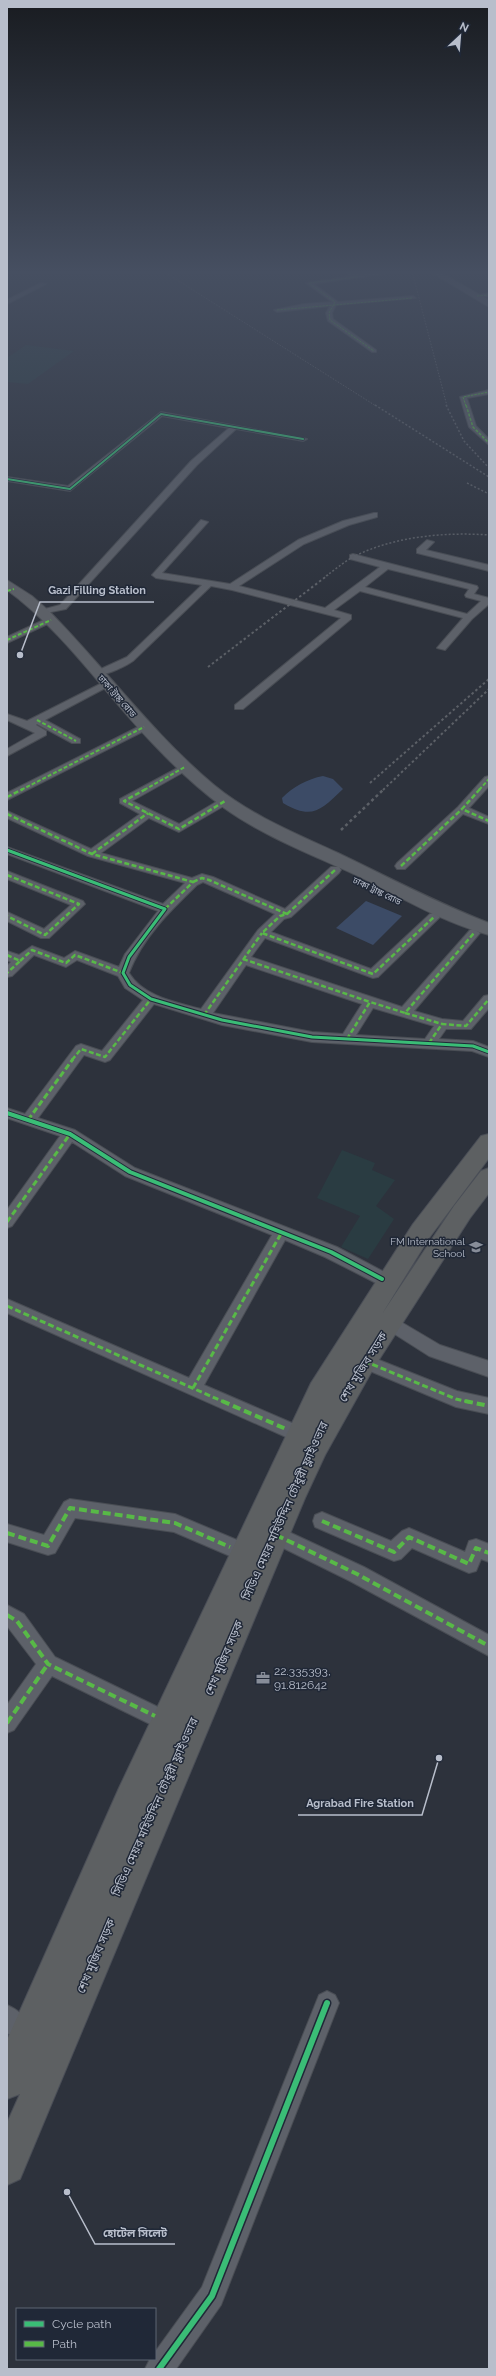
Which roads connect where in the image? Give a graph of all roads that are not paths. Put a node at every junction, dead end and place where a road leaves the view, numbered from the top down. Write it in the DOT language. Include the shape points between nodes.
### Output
graph roads {
  1 [pos="489,392"];
  2 [pos="235,427"];
  3 [pos="303,439"];
  4 [pos="489,444"];
  5 [pos="7,479"];
  6 [pos="374,514"];
  7 [pos="204,522"];
  8 [pos="430,542"];
  9 [pos="437,555"];
  10 [pos="353,557"];
  11 [pos="386,566"];
  12 [pos="489,568"];
  13 [pos="416,573"];
  14 [pos="7,574"];
  15 [pos="481,580"];
  16 [pos="210,582"];
  17 [pos="232,587"];
  18 [pos="9,588"];
  19 [pos="359,588"];
  20 [pos="488,600"];
  21 [pos="326,611"];
  22 [pos="53,616"];
  23 [pos="469,617"];
  24 [pos="7,640"];
  25 [pos="442,648"];
  26 [pos="112,669"];
  27 [pos="102,678"];
  28 [pos="239,707"];
  29 [pos="7,717"];
  30 [pos="33,722"];
  31 [pos="144,727"];
  32 [pos="76,742"];
  33 [pos="7,753"];
  34 [pos="186,767"];
  35 [pos="489,779"];
  36 [pos="7,797"];
  37 [pos="229,799"];
  38 [pos="462,809"];
  39 [pos="148,813"];
  40 [pos="7,814"];
  41 [pos="489,821"];
  42 [pos="7,850"];
  43 [pos="92,854"];
  44 [pos="401,866"];
  45 [pos="335,870"];
  46 [pos="7,875"];
  47 [pos="193,882"];
  48 [pos="165,908"];
  49 [pos="287,914"];
  50 [pos="7,916"];
  51 [pos="434,917"];
  52 [pos="489,919"];
  53 [pos="262,933"];
  54 [pos="484,934"];
  55 [pos="7,955"];
  56 [pos="243,959"];
  57 [pos="20,961"];
  58 [pos="7,973"];
  59 [pos="124,973"];
  60 [pos="151,999"];
  61 [pos="489,999"];
  62 [pos="370,1002"];
  63 [pos="405,1013"];
  64 [pos="204,1015"];
  65 [pos="442,1024"];
  66 [pos="347,1039"];
  67 [pos="429,1044"];
  68 [pos="489,1052"];
  69 [pos="7,1113"];
  70 [pos="28,1120"];
  71 [pos="489,1130"];
  72 [pos="70,1134"];
  73 [pos="489,1142"];
  74 [pos="489,1170"];
  75 [pos="489,1177"];
  76 [pos="7,1222"];
  77 [pos="282,1232"];
  78 [pos="382,1279"];
  79 [pos="7,1306"];
  80 [pos="391,1323"];
  81 [pos="364,1361"];
  82 [pos="489,1369"];
  83 [pos="194,1388"];
  84 [pos="489,1406"];
  85 [pos="286,1429"];
  86 [pos="322,1521"];
  87 [pos="7,1533"];
  88 [pos="276,1534"];
  89 [pos="230,1547"];
  90 [pos="489,1553"];
  91 [pos="7,1615"];
  92 [pos="489,1646"];
  93 [pos="48,1664"];
  94 [pos="155,1716"];
  95 [pos="7,1723"];
  96 [pos="327,2003"];
  97 [pos="10,2030"];
  98 [pos="7,2081"];
  99 [pos="7,2139"];
  100 [pos="7,2166"];
  101 [pos="159,2369"];
  1 -- 4 [label="street" via="463,397 473,427"];
  2 -- 3 [label="street"];
  2 -- 5 [label="street" via="161,414 70,489"];
  2 -- 22 [label="street" via="194,463"];
  6 -- 17 [label="street" via="301,542"];
  7 -- 16 [label="street" via="156,575"];
  8 -- 9 [label="street" via="420,551"];
  9 -- 12 [label="street"];
  9 -- 13 [label="street"];
  10 -- 11 [label="street"];
  11 -- 13 [label="street"];
  11 -- 19 [label="street"];
  13 -- 15 [label="street"];
  14 -- 22 [label="main road"];
  15 -- 20 [label="street" via="469,595"];
  16 -- 17 [label="street"];
  16 -- 26 [label="street" via="142,649 122,665"];
  17 -- 21 [label="street"];
  18 -- 22 [label="main road, ঢাকা ট্রাঙ্ক রোড"];
  19 -- 21 [label="street"];
  19 -- 23 [label="street"];
  20 -- 23 [label="street"];
  21 -- 28 [label="street" via="348,617"];
  22 -- 24 [label="street"];
  22 -- 26 [label="main road, ঢাকা ট্রাঙ্ক রোড"];
  22 -- 27 [label="main road, ঢাকা ট্রাঙ্ক রোড"];
  23 -- 25 [label="street"];
  26 -- 27 [label="street"];
  26 -- 37 [label="main road, ঢাকা ট্রাঙ্ক রোড" via="154,722"];
  27 -- 30 [label="street"];
  27 -- 31 [label="main road, ঢাকা ট্রাঙ্ক রোড"];
  29 -- 30 [label="street"];
  30 -- 32 [label="street"];
  30 -- 33 [label="street" via="42,732"];
  31 -- 34 [label="main road, ঢাকা ট্রাঙ্ক রোড"];
  31 -- 36 [label="street"];
  34 -- 37 [label="main road, ঢাকা ট্রাঙ্ক রোড"];
  34 -- 39 [label="street" via="124,800"];
  35 -- 38 [label="street"];
  37 -- 39 [label="street" via="179,829"];
  37 -- 45 [label="main road, ঢাকা ট্রাঙ্ক রোড" via="239,815 255,827"];
  37 -- 52 [label="main road" via="441,900"];
  37 -- 54 [label="main road, ঢাকা ট্রাঙ্ক রোড" via="280,831 434,906"];
  38 -- 41 [label="street"];
  38 -- 44 [label="street"];
  39 -- 43 [label="street"];
  40 -- 43 [label="street"];
  42 -- 48 [label="street"];
  43 -- 47 [label="street"];
  45 -- 49 [label="street"];
  45 -- 51 [label="main road, ঢাকা ট্রাঙ্ক রোড"];
  46 -- 50 [label="street" via="79,904 45,935"];
  47 -- 48 [label="street"];
  47 -- 49 [label="street" via="202,878 209,880"];
  48 -- 59 [label="street" via="129,957"];
  49 -- 53 [label="street" via="280,916"];
  51 -- 53 [label="street" via="373,974"];
  51 -- 54 [label="main road, ঢাকা ট্রাঙ্ক রোড"];
  53 -- 56 [label="street"];
  54 -- 63 [label="street"];
  55 -- 57 [label="street"];
  56 -- 62 [label="street"];
  56 -- 64 [label="street"];
  57 -- 58 [label="street"];
  57 -- 59 [label="street" via="32,950 66,963 75,955"];
  59 -- 60 [label="street" via="130,985"];
  60 -- 64 [label="street"];
  60 -- 70 [label="street" via="105,1056 81,1049"];
  61 -- 65 [label="street" via="466,1026"];
  62 -- 63 [label="street"];
  62 -- 66 [label="street"];
  63 -- 65 [label="street"];
  64 -- 66 [label="street" via="312,1038"];
  65 -- 67 [label="street"];
  66 -- 67 [label="street"];
  67 -- 68 [label="street" via="473,1046"];
  69 -- 70 [label="street"];
  70 -- 72 [label="street"];
  71 -- 78 [label="highway"];
  72 -- 76 [label="street"];
  72 -- 77 [label="street" via="130,1172"];
  73 -- 98 [label="highway" via="421,1231 320,1391 130,1799"];
  74 -- 99 [label="highway, সিডিএ মেয়র মহিউদ্দিন চৌধুরী ফ্লাইওভার" via="400,1292 332,1404"];
  75 -- 80 [label="highway, শেখ মুজিব সড়ক" via="462,1212"];
  77 -- 78 [label="street" via="330,1252"];
  77 -- 83 [label="street"];
  78 -- 85 [label="highway"];
  79 -- 83 [label="street"];
  80 -- 81 [label="highway, শেখ মুজিব সড়ক"];
  80 -- 82 [label="street" via="435,1351"];
  81 -- 84 [label="street" via="456,1399"];
  81 -- 88 [label="highway, শেখ মুজিব সড়ক" via="316,1446"];
  83 -- 85 [label="street"];
  85 -- 89 [label="highway"];
  86 -- 90 [label="street" via="394,1552 409,1537 468,1564 476,1548"];
  87 -- 89 [label="street" via="48,1546 70,1508 175,1523"];
  88 -- 92 [label="street" via="357,1574"];
  88 -- 100 [label="highway, শেখ মুজিব সড়ক"];
  89 -- 94 [label="highway"];
  91 -- 93 [label="street" via="17,1621"];
  93 -- 94 [label="street"];
  93 -- 95 [label="street"];
  94 -- 97 [label="highway"];
  96 -- 101 [label="street" via="212,2296"];
}
